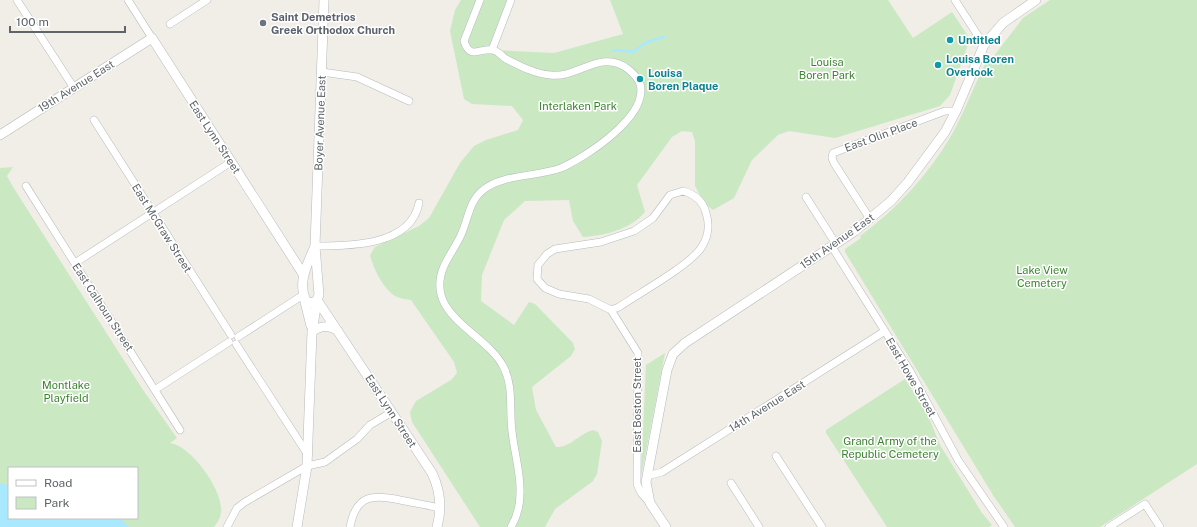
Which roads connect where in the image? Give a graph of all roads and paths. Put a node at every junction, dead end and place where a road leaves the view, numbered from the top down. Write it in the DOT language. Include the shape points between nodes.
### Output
graph roads {
  1 [pos="16,0"];
  2 [pos="128,0"];
  3 [pos="207,0"];
  4 [pos="324,0"];
  5 [pos="480,0"];
  6 [pos="511,0"];
  7 [pos="955,0"];
  8 [pos="1036,0"];
  9 [pos="170,24"];
  10 [pos="152,38"];
  11 [pos="984,45"];
  12 [pos="492,50"];
  13 [pos="322,72"];
  14 [pos="74,88"];
  15 [pos="409,101"];
  16 [pos="956,111"];
  17 [pos="94,120"];
  18 [pos="0,134"];
  19 [pos="231,162"];
  20 [pos="26,186"];
  21 [pos="806,197"];
  22 [pos="419,203"];
  23 [pos="153,214"];
  24 [pos="870,220"];
  25 [pos="834,245"];
  26 [pos="315,246"];
  27 [pos="75,263"];
  28 [pos="318,273"];
  29 [pos="304,274"];
  30 [pos="304,296"];
  31 [pos="317,300"];
  32 [pos="612,310"];
  33 [pos="885,331"];
  34 [pos="312,332"];
  35 [pos="341,334"];
  36 [pos="233,340"];
  37 [pos="673,354"];
  38 [pos="156,389"];
  39 [pos="392,412"];
  40 [pos="180,430"];
  41 [pos="308,455"];
  42 [pos="776,456"];
  43 [pos="308,466"];
  44 [pos="647,476"];
  45 [pos="731,484"];
  46 [pos="650,503"];
  47 [pos="440,508"];
  48 [pos="663,526"];
  49 [pos="1000,526"];
  50 [pos="227,527"];
  51 [pos="297,527"];
  52 [pos="350,527"];
  53 [pos="437,527"];
  54 [pos="511,527"];
  55 [pos="759,527"];
  56 [pos="822,527"];
  57 [pos="1109,527"];
  58 [pos="1160,527"];
  1 -- 14 [label="street"];
  2 -- 10 [label="street, East Lynn Street"];
  3 -- 9 [label="street"];
  4 -- 13 [label="street, Boyer Avenue East"];
  5 -- 12 [label="street" via="464,41 472,52"];
  6 -- 12 [label="street"];
  7 -- 11 [label="street"];
  8 -- 11 [label="street, 15th Avenue East" via="1003,23"];
  10 -- 14 [label="street, 19th Avenue East"];
  10 -- 19 [label="street, East Lynn Street"];
  11 -- 16 [label="street, 15th Avenue East"];
  12 -- 54 [label="street" via="526,68 552,76 607,61 621,65 634,74 641,90 630,118 587,154 561,168 499,182 482,190 474,199 462,234 441,274 439,289 446,306 464,327 497,356 508,376 520,493 518,510"];
  13 -- 15 [label="street" via="357,77"];
  13 -- 26 [label="street, Boyer Avenue East"];
  14 -- 18 [label="street, 19th Avenue East"];
  16 -- 24 [label="street, 15th Avenue East" via="908,182"];
  16 -- 24 [label="street, East Olin Place" via="945,111 834,153 834,163"];
  17 -- 23 [label="street, East McGraw Street"];
  19 -- 23 [label="street"];
  19 -- 29 [label="street, East Lynn Street"];
  20 -- 27 [label="street, East Calhoun Street"];
  21 -- 25 [label="street, East Howe Street"];
  22 -- 26 [label="street" via="417,212 407,227 388,236 348,247"];
  23 -- 27 [label="street"];
  23 -- 36 [label="street, East McGraw Street"];
  24 -- 25 [label="street, 15th Avenue East"];
  25 -- 33 [label="street, East Howe Street"];
  25 -- 37 [label="street, 15th Avenue East"];
  26 -- 28 [label="street, Boyer Avenue East"];
  26 -- 29 [label="street, Boyer Avenue East"];
  27 -- 38 [label="street, East Calhoun Street"];
  28 -- 29 [label="street" via="311,269"];
  28 -- 31 [label="street, Boyer Avenue East"];
  29 -- 30 [label="street"];
  30 -- 31 [label="street" via="309,302"];
  30 -- 34 [label="street"];
  30 -- 36 [label="street"];
  31 -- 34 [label="street"];
  31 -- 35 [label="street, East Lynn Street"];
  32 -- 32 [label="street" via="699,251 707,236 708,224 705,210 696,197 683,191 674,193 653,218 634,231 601,242 556,249 541,260 536,274 545,288 559,294 589,299"];
  32 -- 46 [label="street, East Boston Street" via="638,353 637,484 641,494"];
  33 -- 44 [label="street, 14th Avenue East" via="662,472"];
  33 -- 49 [label="street, East Howe Street" via="910,371 958,460"];
  34 -- 35 [label="street" via="326,326"];
  34 -- 41 [label="street"];
  35 -- 39 [label="street, East Lynn Street"];
  36 -- 38 [label="street"];
  36 -- 41 [label="street, East McGraw Street"];
  37 -- 44 [label="street, East Boston Street" via="667,370"];
  38 -- 40 [label="street, East Calhoun Street"];
  39 -- 43 [label="street" via="370,424 357,439 325,462"];
  39 -- 47 [label="street, East Lynn Street" via="432,473 438,488"];
  41 -- 43 [label="street"];
  42 -- 56 [label="street"];
  43 -- 50 [label="street" via="237,508"];
  43 -- 51 [label="street"];
  44 -- 46 [label="street, East Boston Street" via="646,489"];
  45 -- 55 [label="street"];
  46 -- 48 [label="street, East Boston Street"];
  47 -- 52 [label="street" via="382,496 370,497 356,507"];
  47 -- 53 [label="street, East Lynn Street"];
  57 -- 58 [label="street" via="1145,504"];
}
